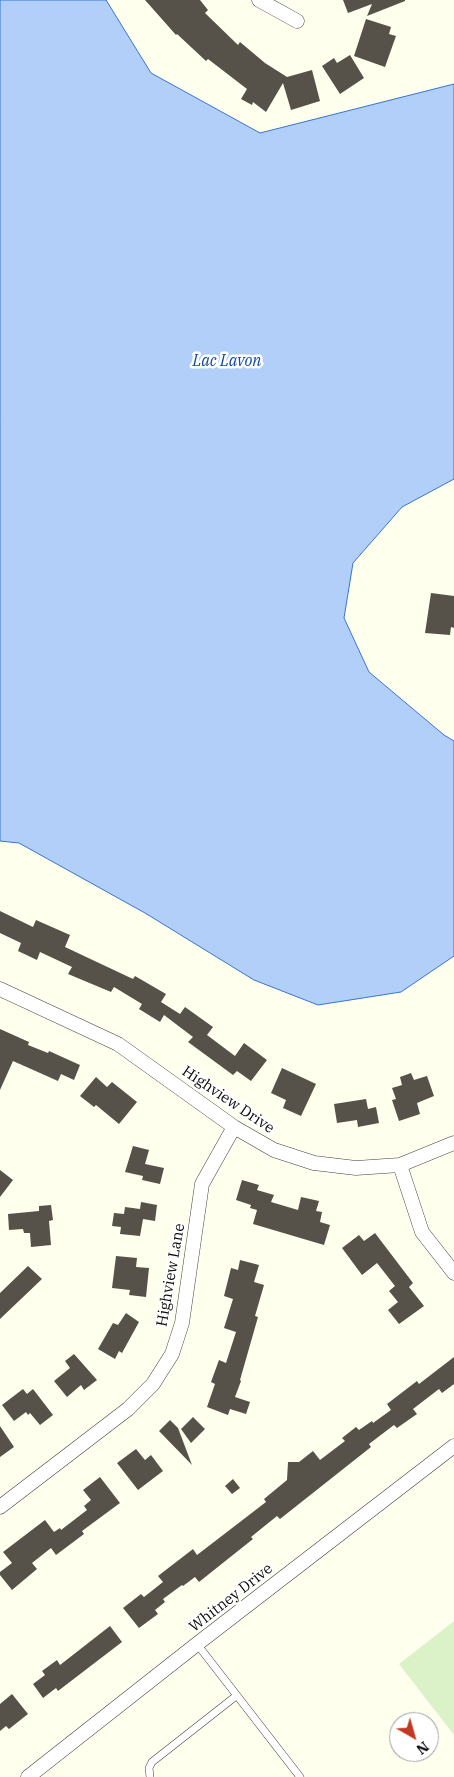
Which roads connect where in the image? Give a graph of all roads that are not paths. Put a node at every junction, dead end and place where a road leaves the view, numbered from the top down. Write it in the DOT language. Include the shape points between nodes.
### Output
graph roads {
  1 [pos="259,0"];
  2 [pos="296,21"];
  3 [pos="0,989"];
  4 [pos="234,1127"];
  5 [pos="454,1143"];
  6 [pos="400,1165"];
  7 [pos="454,1273"];
  8 [pos="454,1446"];
  9 [pos="0,1507"];
  10 [pos="197,1644"];
  11 [pos="236,1696"];
  12 [pos="28,1777"];
  13 [pos="150,1777"];
  14 [pos="300,1777"];
  1 -- 2 [label="street"];
  3 -- 4 [label="street, Highview Drive" via="118,1044"];
  4 -- 6 [label="street, Highview Drive" via="274,1150 314,1163 356,1168"];
  4 -- 9 [label="street, Highview Lane" via="202,1184 182,1323 172,1354 153,1384 128,1410"];
  5 -- 6 [label="street, Highview Drive"];
  6 -- 7 [label="street" via="422,1232"];
  8 -- 10 [label="street, Whitney Drive"];
  10 -- 11 [label="lane"];
  10 -- 12 [label="street, Whitney Drive"];
  11 -- 13 [label="lane" via="152,1762 148,1768"];
  11 -- 14 [label="lane"];
}
